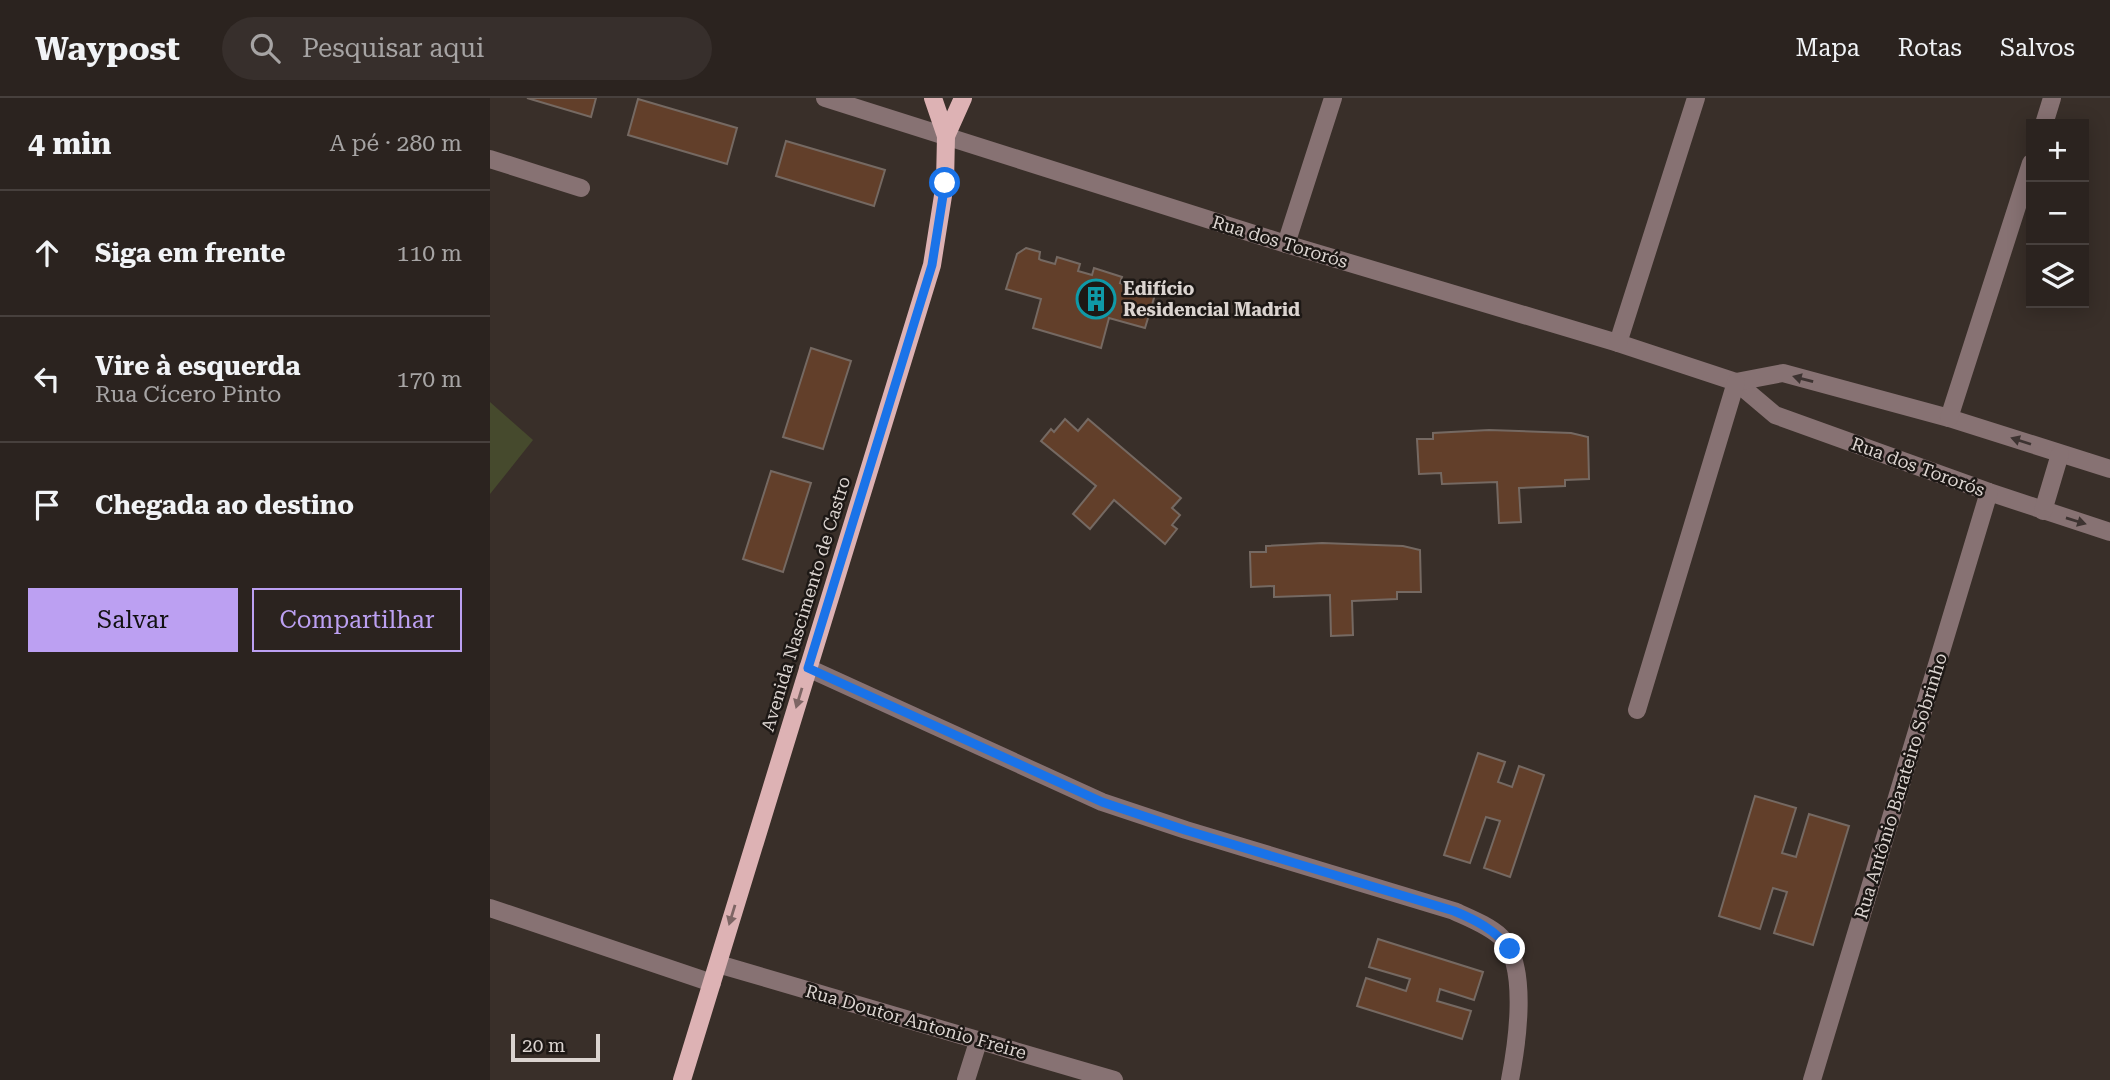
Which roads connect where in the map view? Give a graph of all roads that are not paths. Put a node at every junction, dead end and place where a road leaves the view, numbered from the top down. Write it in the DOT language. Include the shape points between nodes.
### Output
graph roads {
  1 [pos="825,98"];
  2 [pos="933,98"];
  3 [pos="963,98"];
  4 [pos="1333,98"];
  5 [pos="1696,98"];
  6 [pos="2052,98"];
  7 [pos="2046,119"];
  8 [pos="946,136"];
  9 [pos="490,159"];
  10 [pos="2026,179"];
  11 [pos="581,188"];
  12 [pos="1286,244"];
  13 [pos="1618,343"];
  14 [pos="1736,382"];
  15 [pos="1949,418"];
  16 [pos="2060,454"];
  17 [pos="2110,469"];
  18 [pos="1989,492"];
  19 [pos="2043,511"];
  20 [pos="2110,532"];
  21 [pos="808,668"];
  22 [pos="1637,710"];
  23 [pos="490,908"];
  24 [pos="718,964"];
  25 [pos="712,983"];
  26 [pos="978,1042"];
  27 [pos="682,1080"];
  28 [pos="966,1080"];
  29 [pos="1114,1080"];
  30 [pos="1510,1080"];
  31 [pos="1812,1080"];
  1 -- 8 [label="street, Rua dos Tororós"];
  2 -- 8 [label="main road, Avenida Nascimento de Castro"];
  3 -- 8 [label="main road, Avenida Nascimento de Castro"];
  4 -- 12 [label="street"];
  5 -- 13 [label="street"];
  6 -- 7 [label="street"];
  8 -- 12 [label="street, Rua dos Tororós"];
  8 -- 21 [label="main road, Avenida Nascimento de Castro" via="945,183 932,265"];
  9 -- 11 [label="street"];
  10 -- 15 [label="street"];
  12 -- 13 [label="street, Rua dos Tororós"];
  13 -- 14 [label="street, Rua dos Tororós"];
  15 -- 14 [label="street, Rua dos Tororós, one-way" via="1783,373"];
  14 -- 18 [label="street, Rua dos Tororós" via="1776,415"];
  14 -- 22 [label="street"];
  16 -- 15 [label="street, Rua dos Tororós, one-way"];
  16 -- 17 [label="street, Rua dos Tororós"];
  16 -- 19 [label="street"];
  18 -- 19 [label="street, Rua dos Tororós"];
  18 -- 31 [label="street, Rua Antônio Barateiro Sobrinho"];
  19 -- 20 [label="street, Rua dos Tororós, one-way"];
  21 -- 24 [label="main road, Avenida Nascimento de Castro, one-way"];
  21 -- 30 [label="street" via="1102,802 1477,921 1510,949 1517,975"];
  23 -- 25 [label="street"];
  24 -- 25 [label="main road, Avenida Nascimento de Castro"];
  24 -- 26 [label="street, Rua Doutor Antonio Freire"];
  25 -- 27 [label="main road, Avenida Nascimento de Castro"];
  26 -- 28 [label="street"];
  26 -- 29 [label="street, Rua Doutor Antonio Freire"];
}
